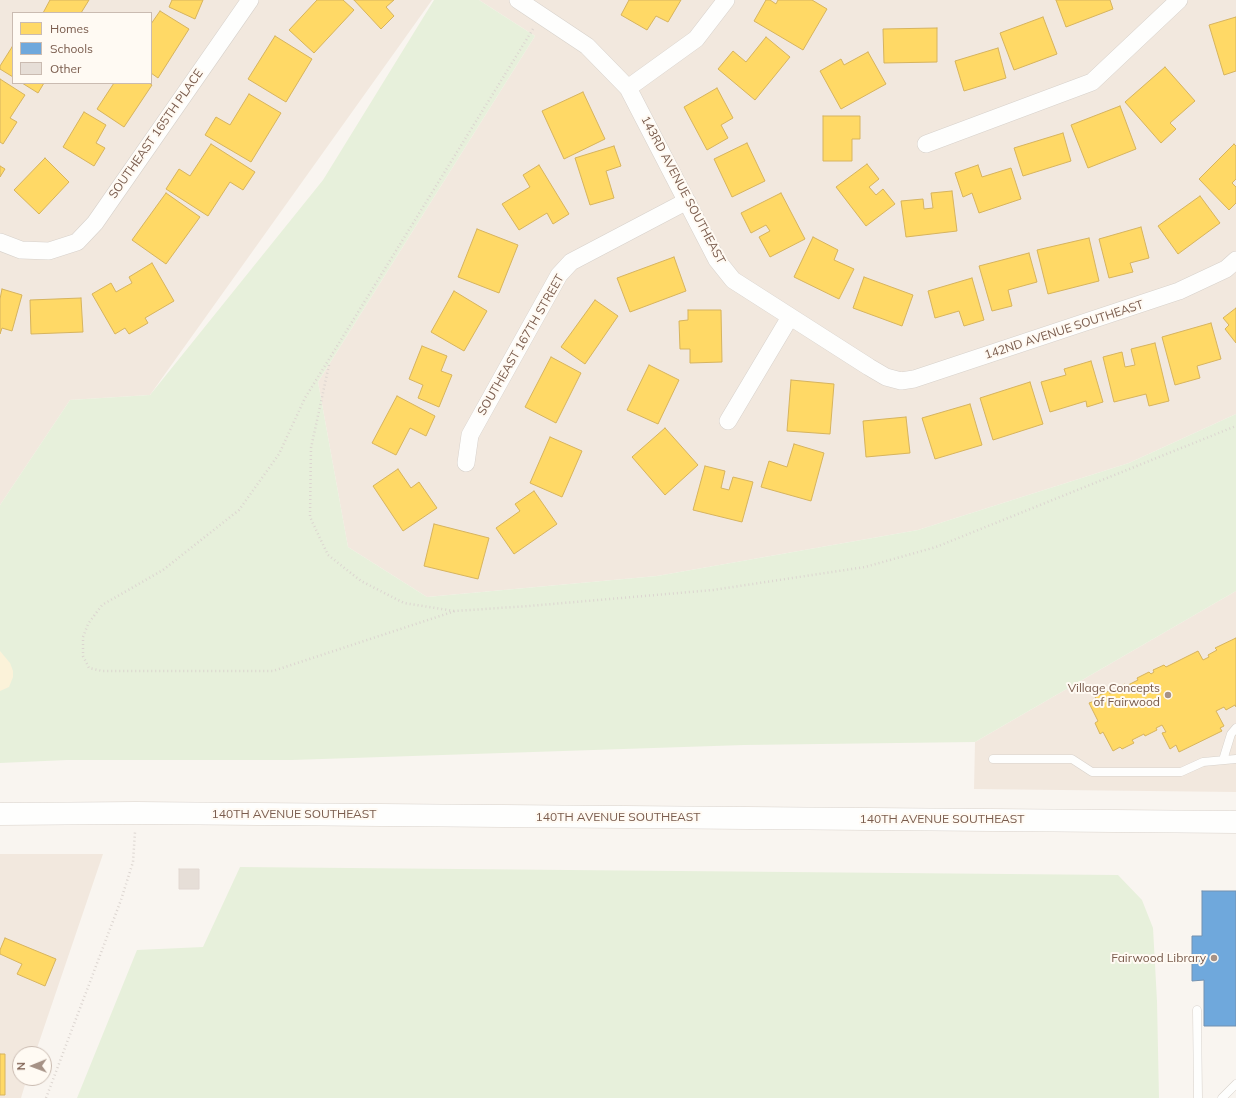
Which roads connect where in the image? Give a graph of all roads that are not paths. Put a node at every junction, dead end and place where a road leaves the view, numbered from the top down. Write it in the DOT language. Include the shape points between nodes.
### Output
graph roads {
  1 [pos="250,0"];
  2 [pos="518,0"];
  3 [pos="726,0"];
  4 [pos="1179,0"];
  5 [pos="628,88"];
  6 [pos="926,144"];
  7 [pos="687,201"];
  8 [pos="0,242"];
  9 [pos="1236,260"];
  10 [pos="790,317"];
  11 [pos="886,376"];
  12 [pos="728,421"];
  13 [pos="466,463"];
  14 [pos="1236,728"];
  15 [pos="994,759"];
  16 [pos="1236,759"];
  17 [pos="1223,760"];
  18 [pos="0,814"];
  19 [pos="1236,822"];
  20 [pos="1197,1010"];
  21 [pos="1236,1084"];
  22 [pos="1198,1098"];
  23 [pos="1222,1098"];
  1 -- 8 [label="street, SOUTHEAST 165TH PLACE" via="95,223 77,242 49,251 21,250"];
  2 -- 5 [label="street, 143RD AVENUE SOUTHEAST" via="587,46"];
  3 -- 5 [label="street" via="696,39"];
  4 -- 6 [label="street" via="1092,82"];
  5 -- 7 [label="street, 143RD AVENUE SOUTHEAST"];
  7 -- 10 [label="street, 143RD AVENUE SOUTHEAST" via="717,260 733,280"];
  7 -- 13 [label="street, SOUTHEAST 167TH STREET" via="571,262 559,274 470,434"];
  9 -- 11 [label="street, 142ND AVENUE SOUTHEAST" via="1226,269 1179,292 914,379 901,381"];
  10 -- 11 [label="street, 143RD AVENUE SOUTHEAST"];
  10 -- 12 [label="street"];
  14 -- 17 [label="lane" via="1231,734"];
  15 -- 17 [label="lane" via="1072,759 1092,772 1181,772 1203,762"];
  16 -- 17 [label="lane"];
  18 -- 19 [label="main road, 140TH AVENUE SOUTHEAST" via="136,812"];
  20 -- 22 [label="lane"];
  21 -- 23 [label="lane"];
}
